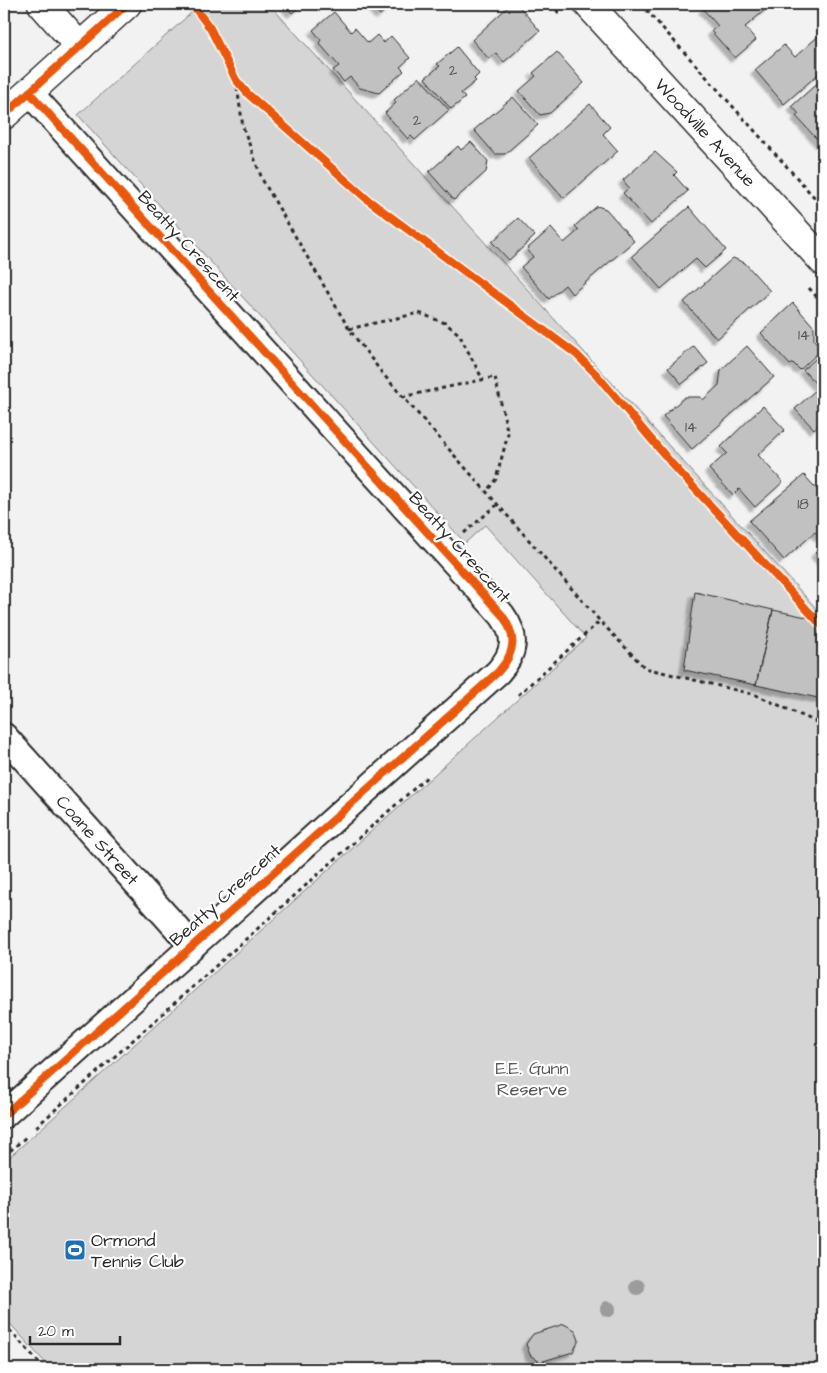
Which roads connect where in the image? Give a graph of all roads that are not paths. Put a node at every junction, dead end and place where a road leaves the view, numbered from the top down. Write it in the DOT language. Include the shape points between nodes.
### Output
graph roads {
  1 [pos="42,4"];
  2 [pos="65,4"];
  3 [pos="127,4"];
  4 [pos="588,4"];
  5 [pos="87,40"];
  6 [pos="29,92"];
  7 [pos="4,115"];
  8 [pos="823,262"];
  9 [pos="4,736"];
  10 [pos="192,945"];
  11 [pos="4,1115"];
  1 -- 5 [label="street"];
  2 -- 5 [label="street"];
  3 -- 5 [label="street"];
  4 -- 8 [label="street, Woodville Avenue"];
  5 -- 6 [label="street"];
  6 -- 7 [label="street"];
  6 -- 10 [label="street, Beatty Crescent" via="444,550 509,626 513,636 504,665"];
  9 -- 10 [label="street, Coane Street"];
  10 -- 11 [label="street, Beatty Crescent"];
}
